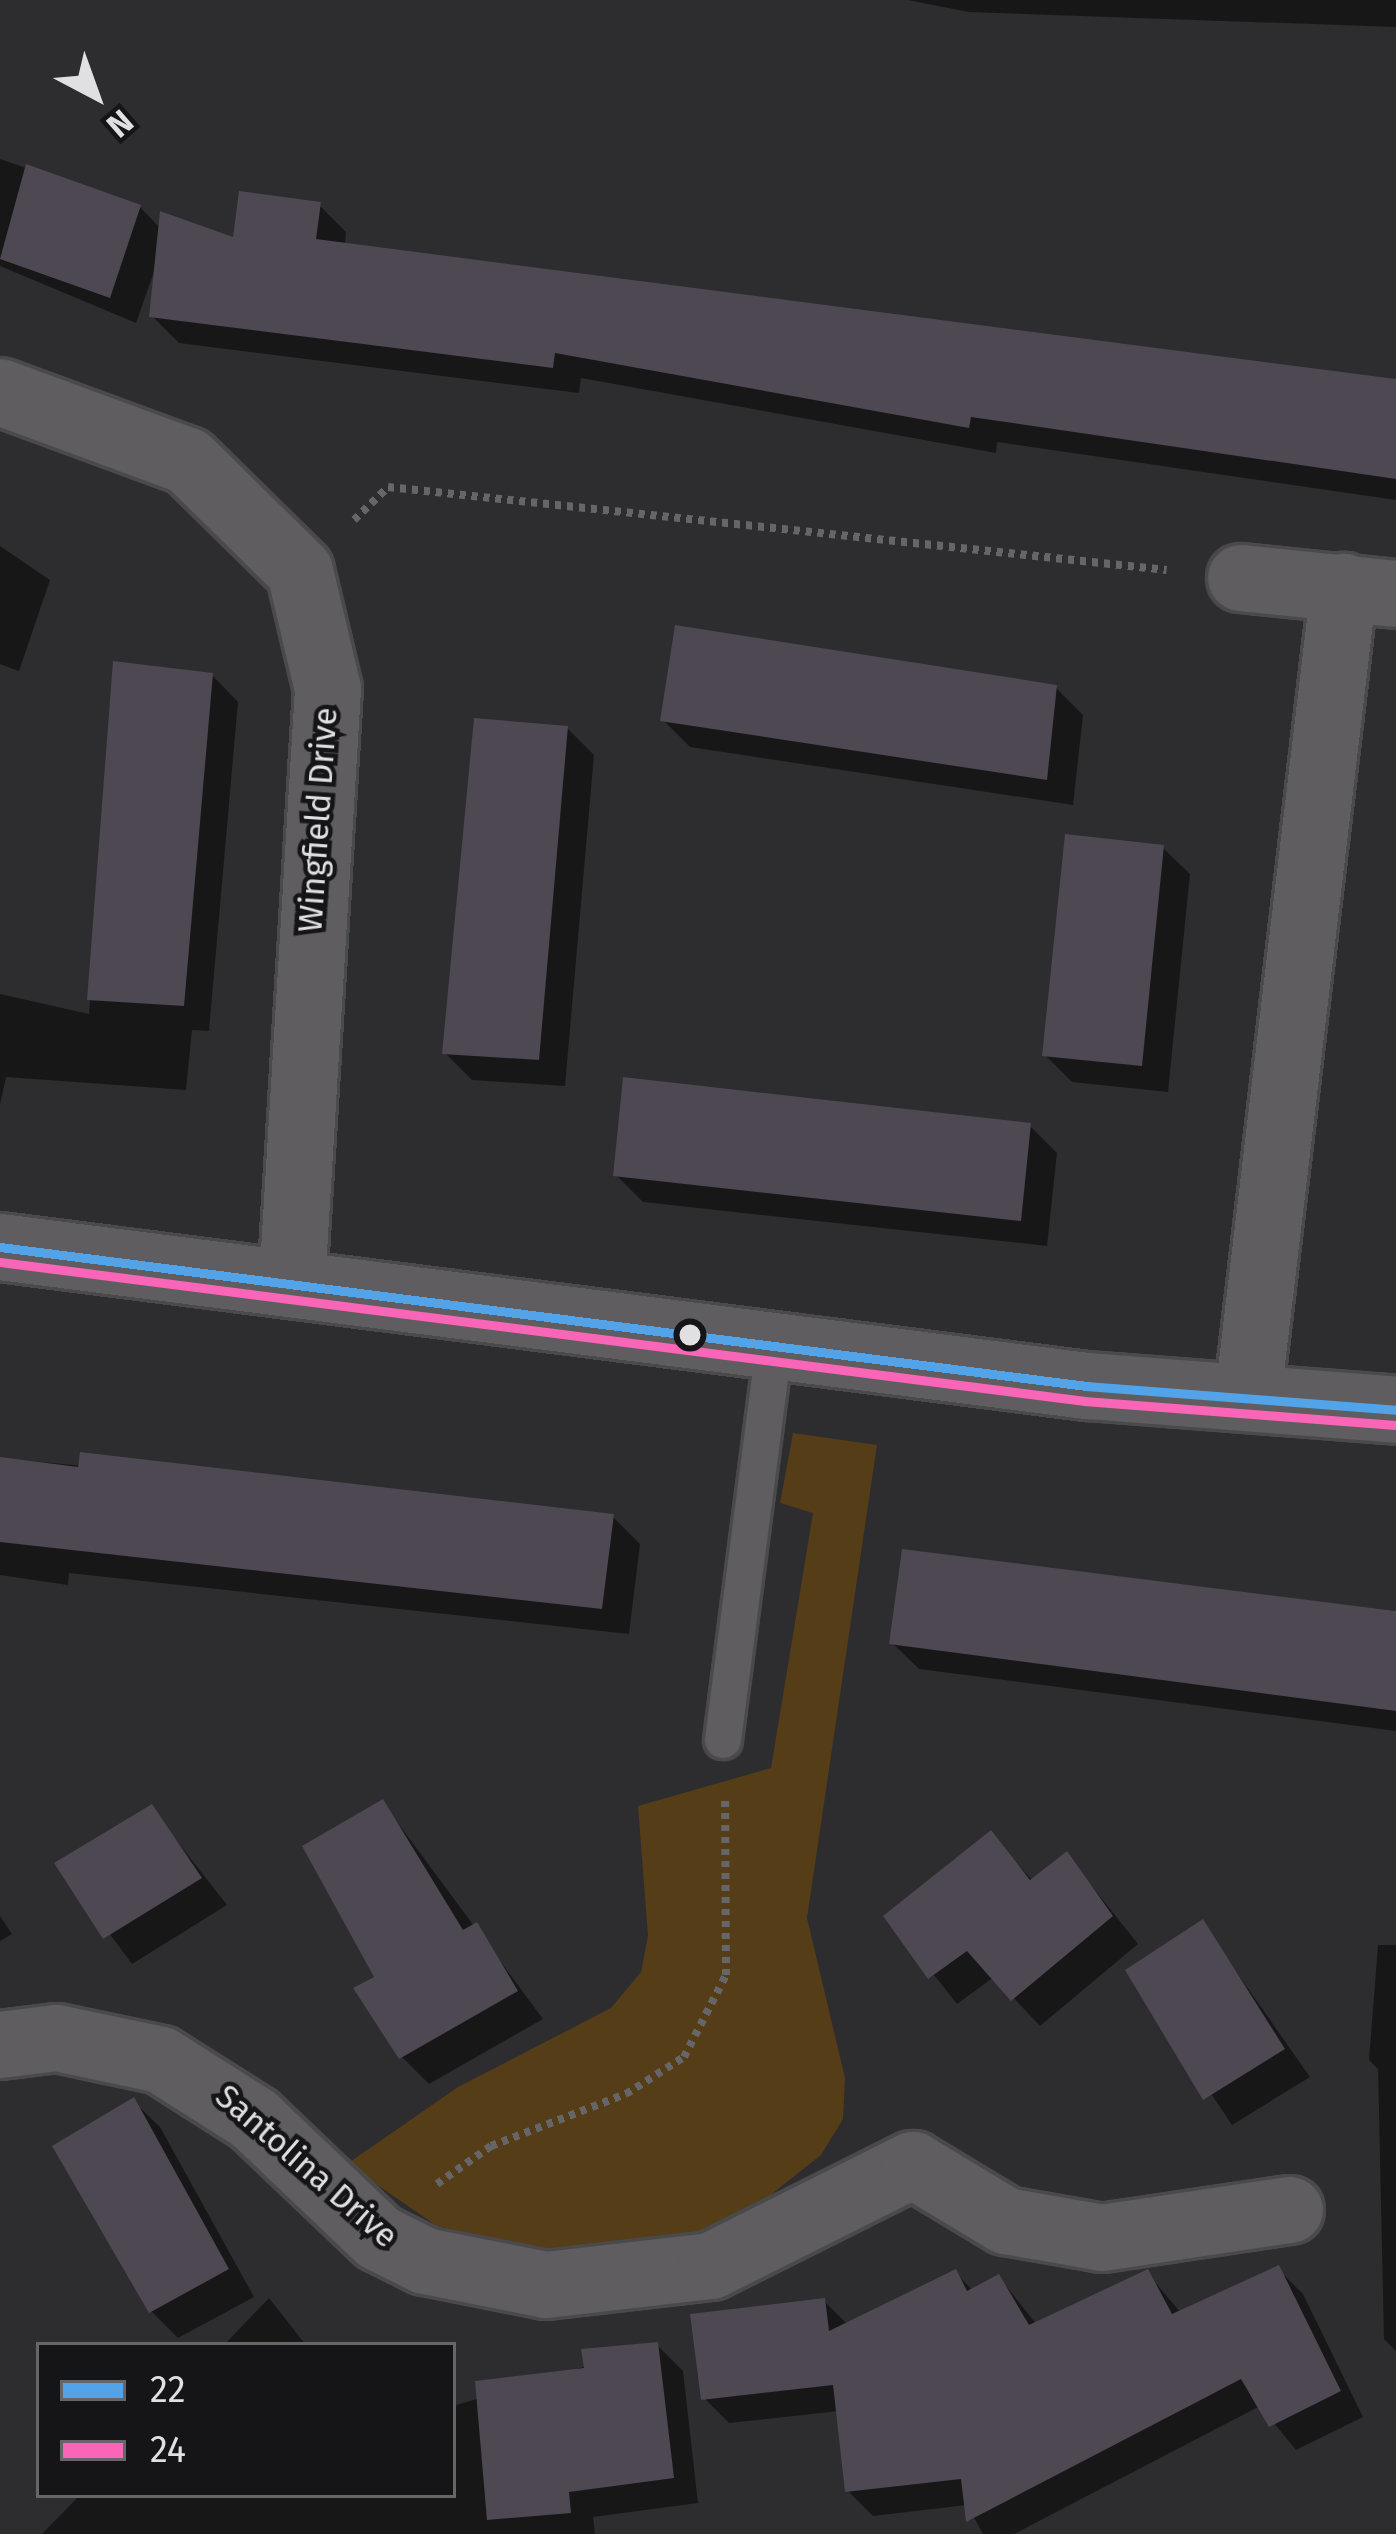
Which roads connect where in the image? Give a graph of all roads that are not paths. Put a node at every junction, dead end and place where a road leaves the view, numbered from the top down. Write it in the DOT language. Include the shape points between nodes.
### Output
graph roads {
  1 [pos="0,392"];
  2 [pos="1240,578"];
  3 [pos="1370,591"];
  4 [pos="0,1247"];
  5 [pos="292,1284"];
  6 [pos="774,1347"];
  7 [pos="1248,1396"];
  8 [pos="1396,1410"];
  9 [pos="723,1740"];
  10 [pos="0,2045"];
  11 [pos="1291,2210"];
  1 -- 5 [label="street, Wingfield Drive" via="188,461 300,571 328,689"];
  2 -- 3 [label="street"];
  3 -- 7 [label="street"];
  4 -- 5 [label="street"];
  5 -- 6 [label="street"];
  6 -- 7 [label="street"];
  6 -- 9 [label="lane"];
  7 -- 8 [label="street"];
  10 -- 11 [label="street, Santolina Drive" via="105,2044 208,2082 379,2238 425,2261 523,2282 644,2279 764,2244 913,2165 1006,2221 1102,2238"];
}
